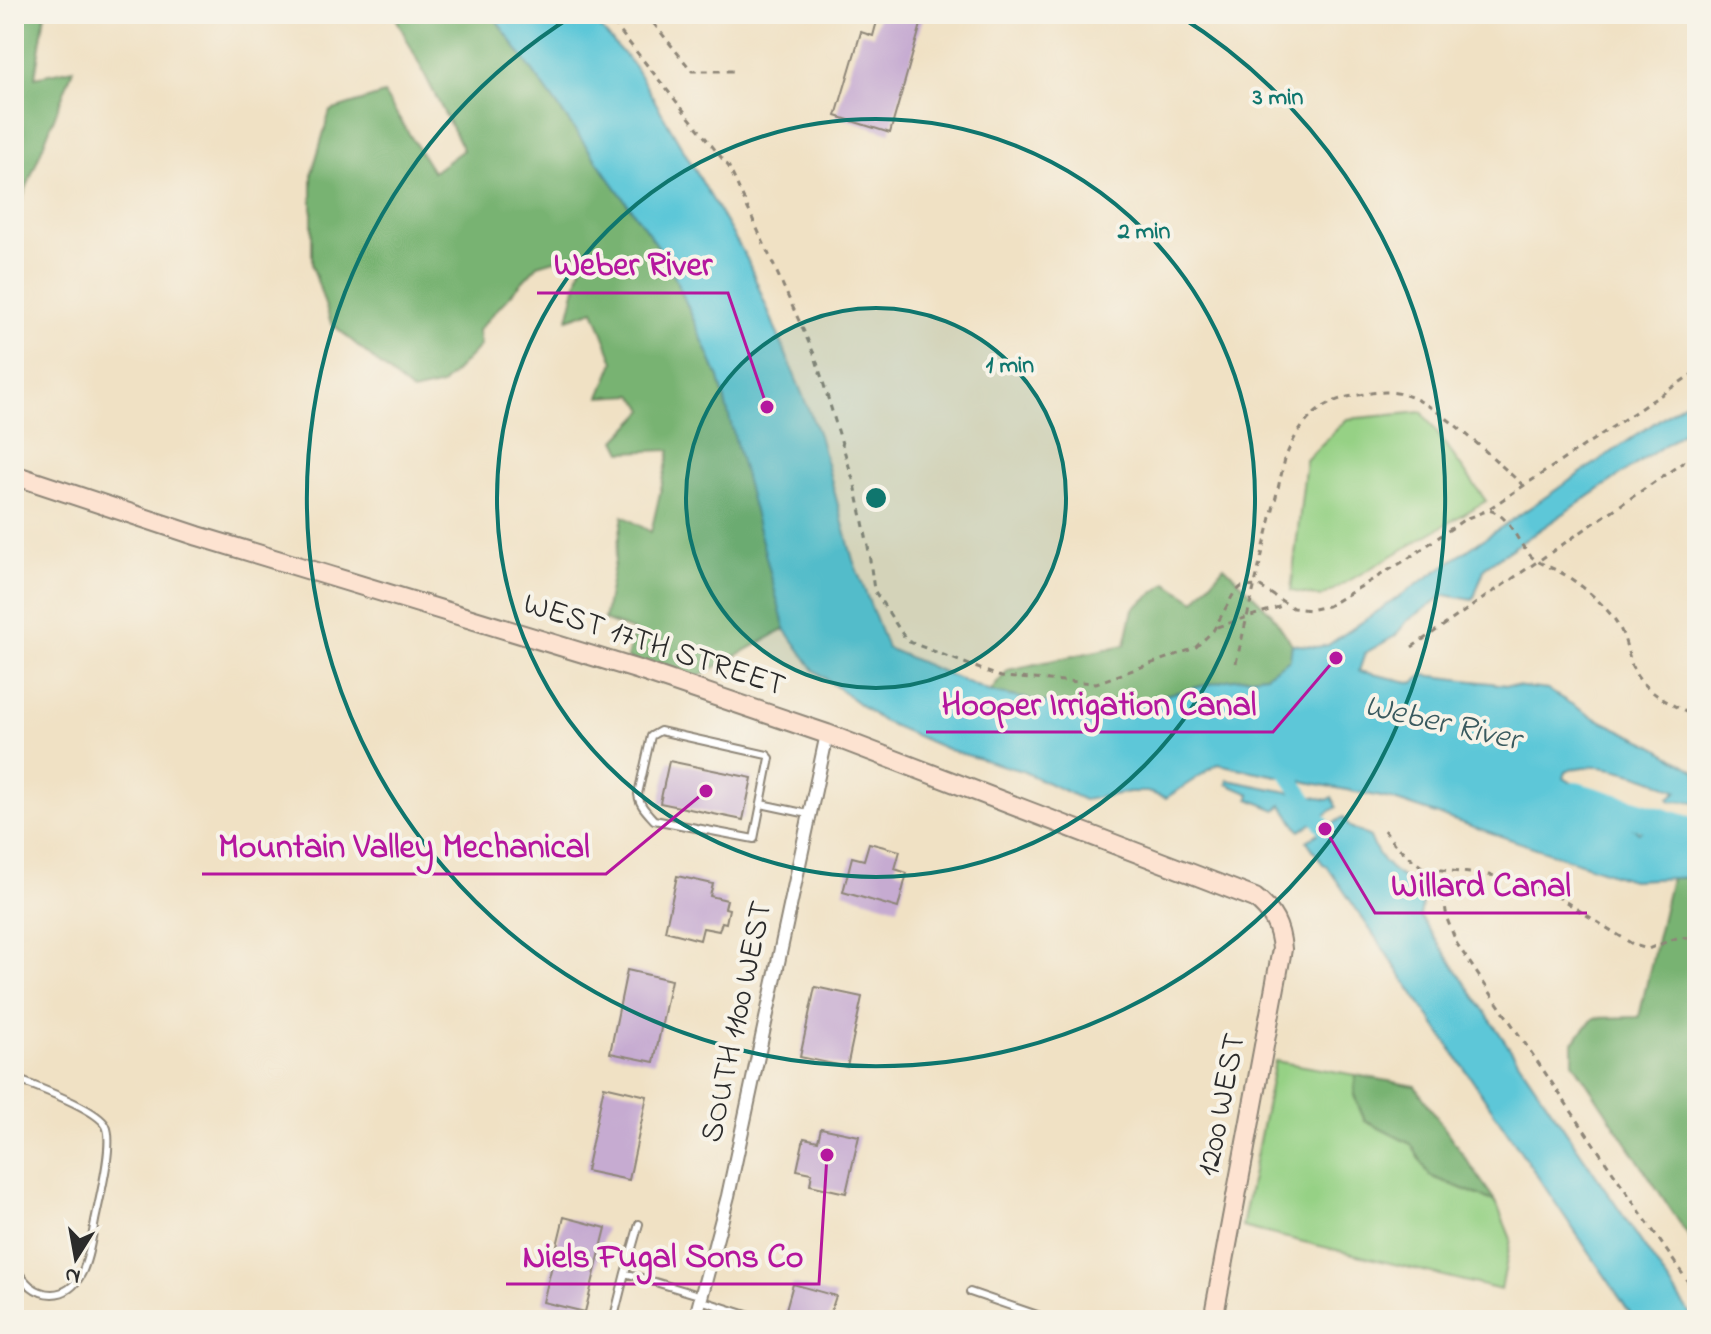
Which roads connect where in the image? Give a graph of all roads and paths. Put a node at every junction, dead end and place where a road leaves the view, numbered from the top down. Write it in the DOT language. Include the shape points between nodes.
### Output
graph roads {
  1 [pos="606,14"];
  2 [pos="646,14"];
  3 [pos="737,71"];
  4 [pos="1697,371"];
  5 [pos="1697,453"];
  6 [pos="17,476"];
  7 [pos="1524,486"];
  8 [pos="14,500"];
  9 [pos="1488,510"];
  10 [pos="1537,560"];
  11 [pos="1255,585"];
  12 [pos="1285,605"];
  13 [pos="1247,617"];
  14 [pos="1216,628"];
  15 [pos="1412,647"];
  16 [pos="1236,663"];
  17 [pos="1697,718"];
  18 [pos="827,734"];
  19 [pos="761,804"];
  20 [pos="808,814"];
  21 [pos="1384,830"];
  22 [pos="1423,868"];
  23 [pos="1264,904"];
  24 [pos="1697,940"];
  25 [pos="14,1078"];
  26 [pos="639,1224"];
  27 [pos="14,1267"];
  28 [pos="625,1273"];
  29 [pos="970,1292"];
  30 [pos="1697,1295"];
  31 [pos="701,1298"];
  32 [pos="615,1313"];
  33 [pos="695,1320"];
  34 [pos="763,1320"];
  35 [pos="1052,1320"];
  36 [pos="1213,1320"];
  1 -- 14 [label="path" via="729,167 815,356 856,489 874,590 907,641 1001,677 1084,684 1189,651"];
  2 -- 3 [label="path" via="692,71"];
  4 -- 7 [label="path"];
  5 -- 10 [label="path"];
  6 -- 8 [label="lane"];
  6 -- 18 [label="street, WEST 17TH STREET"];
  7 -- 9 [label="path"];
  7 -- 11 [label="path" via="1423,403 1384,392 1344,397 1322,407 1293,438"];
  9 -- 10 [label="path" via="1502,517"];
  9 -- 12 [label="path" via="1465,519 1328,606 1301,610"];
  10 -- 15 [label="path"];
  10 -- 17 [label="path" via="1571,579 1615,621 1641,682"];
  11 -- 12 [label="path"];
  11 -- 13 [label="path"];
  11 -- 14 [label="path" via="1238,589"];
  12 -- 13 [label="path"];
  13 -- 14 [label="path"];
  13 -- 16 [label="path"];
  18 -- 20 [label="street, SOUTH 1100 WEST"];
  18 -- 23 [label="street, WEST 17TH STREET"];
  19 -- 19 [label="lane" via="754,839 654,820 638,794 651,736 660,731 767,755"];
  19 -- 20 [label="lane"];
  20 -- 31 [label="street, SOUTH 1100 WEST" via="728,1196"];
  21 -- 22 [label="path"];
  22 -- 24 [label="path" via="1517,878 1648,949 1679,937"];
  22 -- 30 [label="path" via="1443,890 1457,944"];
  23 -- 36 [label="street, 1200 WEST" via="1279,928 1282,949"];
  25 -- 27 [label="lane" via="99,1118 108,1139 104,1179 77,1282 68,1291 45,1294 34,1290"];
  26 -- 28 [label="lane"];
  28 -- 31 [label="lane"];
  28 -- 32 [label="lane"];
  29 -- 35 [label="lane"];
  31 -- 33 [label="street, SOUTH 1100 WEST"];
  31 -- 34 [label="lane"];
}
